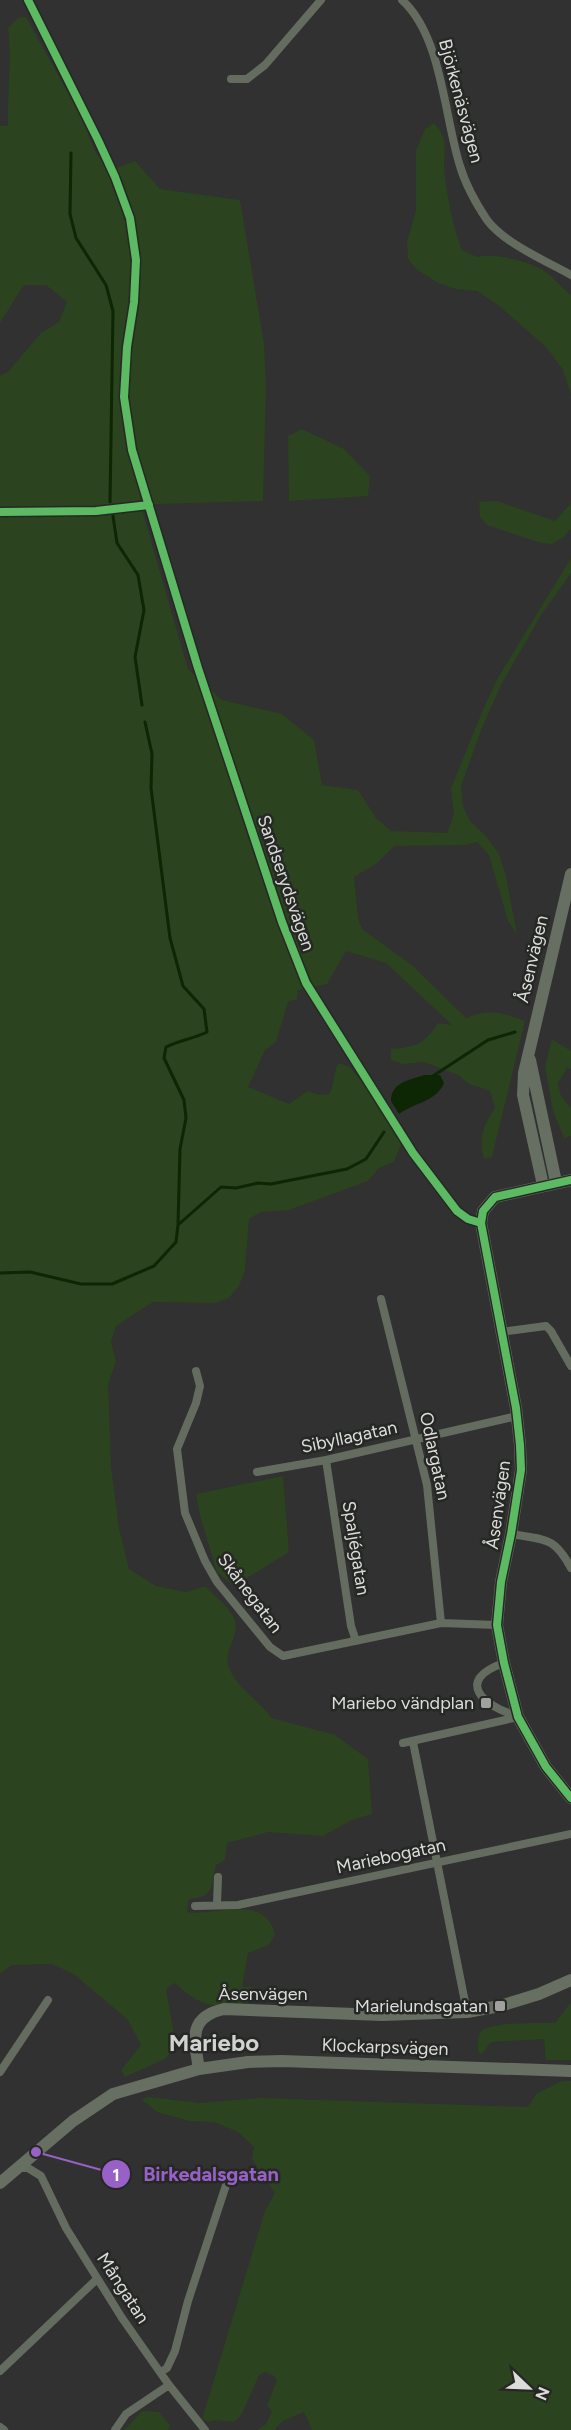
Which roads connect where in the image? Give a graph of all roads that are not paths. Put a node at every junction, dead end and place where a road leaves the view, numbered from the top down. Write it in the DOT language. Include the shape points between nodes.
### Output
graph roads {
  1 [pos="321,0"];
  2 [pos="402,0"];
  3 [pos="231,79"];
  4 [pos="571,275"];
  5 [pos="0,512"];
  6 [pos="571,874"];
  7 [pos="529,1052"];
  8 [pos="571,1180"];
  9 [pos="556,1182"];
  10 [pos="543,1185"];
  11 [pos="481,1223"];
  12 [pos="381,1299"];
  13 [pos="501,1332"];
  14 [pos="571,1366"];
  15 [pos="196,1371"];
  16 [pos="517,1416"];
  17 [pos="414,1439"];
  18 [pos="326,1460"];
  19 [pos="257,1472"];
  20 [pos="511,1534"];
  21 [pos="571,1568"];
  22 [pos="441,1623"];
  23 [pos="497,1625"];
  24 [pos="356,1641"];
  25 [pos="504,1663"];
  26 [pos="518,1717"];
  27 [pos="412,1742"];
  28 [pos="403,1743"];
  29 [pos="571,1798"];
  30 [pos="571,1834"];
  31 [pos="436,1863"];
  32 [pos="218,1877"];
  33 [pos="217,1904"];
  34 [pos="195,1906"];
  35 [pos="571,1980"];
  36 [pos="48,2000"];
  37 [pos="466,2012"];
  38 [pos="199,2069"];
  39 [pos="571,2071"];
  40 [pos="0,2072"];
  41 [pos="18,2168"];
  42 [pos="228,2179"];
  43 [pos="0,2183"];
  44 [pos="98,2279"];
  45 [pos="0,2371"];
  46 [pos="160,2372"];
  47 [pos="169,2385"];
  48 [pos="0,2427"];
  49 [pos="4,2430"];
  50 [pos="115,2430"];
  51 [pos="206,2430"];
  1 -- 3 [label="street" via="265,65 247,79"];
  2 -- 4 [label="street, Björkenäsvägen" via="422,24 430,44 460,168 487,220 503,236"];
  5 -- 11 [label="street, Sandserydsvägen" via="96,511 149,505 198,668 306,983 413,1153 457,1211"];
  6 -- 7 [label="street, Åsenvägen"];
  7 -- 9 [label="street, Åsenvägen"];
  7 -- 10 [label="street, Åsenvägen" via="523,1095"];
  8 -- 9 [label="street"];
  9 -- 10 [label="street"];
  10 -- 11 [label="street" via="495,1197 483,1210"];
  11 -- 13 [label="street, Åsenvägen"];
  12 -- 17 [label="street, Odlargatan"];
  13 -- 14 [label="street" via="546,1326"];
  13 -- 16 [label="street, Åsenvägen"];
  15 -- 24 [label="street, Skånegatan" via="200,1386 196,1403 177,1449 185,1512 211,1572 270,1647 283,1656"];
  16 -- 17 [label="street, Sibyllagatan"];
  16 -- 20 [label="street, Åsenvägen" via="521,1470"];
  17 -- 18 [label="street, Sibyllagatan"];
  17 -- 22 [label="street, Odlargatan" via="427,1485"];
  18 -- 19 [label="street, Sibyllagatan"];
  18 -- 24 [label="street, Spaljégatan"];
  20 -- 21 [label="street" via="555,1544"];
  20 -- 23 [label="street, Åsenvägen"];
  22 -- 23 [label="street, Skånegatan"];
  22 -- 24 [label="street, Skånegatan"];
  23 -- 25 [label="street, Åsenvägen"];
  25 -- 26 [label="street, Åsenvägen"];
  25 -- 26 [label="street" via="482,1675 478,1687 486,1703"];
  26 -- 27 [label="street"];
  26 -- 29 [label="street, Åsenvägen" via="546,1767"];
  27 -- 28 [label="street"];
  27 -- 31 [label="street"];
  30 -- 31 [label="street, Mariebogatan"];
  31 -- 33 [label="street, Mariebogatan" via="238,1905"];
  31 -- 37 [label="street"];
  32 -- 33 [label="street"];
  33 -- 34 [label="street, Mariebogatan"];
  35 -- 37 [label="street, Åsenvägen" via="500,2006"];
  36 -- 40 [label="street"];
  37 -- 38 [label="street, Åsenvägen" via="382,2015 224,2009 206,2014 197,2026"];
  38 -- 39 [label="street, Klockarpsvägen" via="282,2061"];
  38 -- 41 [label="street" via="113,2094 73,2121"];
  41 -- 43 [label="street"];
  41 -- 44 [label="street, Mångatan" via="28,2168 41,2176 66,2228"];
  42 -- 46 [label="street" via="172,2360"];
  44 -- 45 [label="street"];
  44 -- 46 [label="street, Mångatan"];
  46 -- 47 [label="street, Mångatan"];
  47 -- 50 [label="street" via="126,2414"];
  47 -- 51 [label="street, Mångatan"];
  48 -- 49 [label="street"];
}
